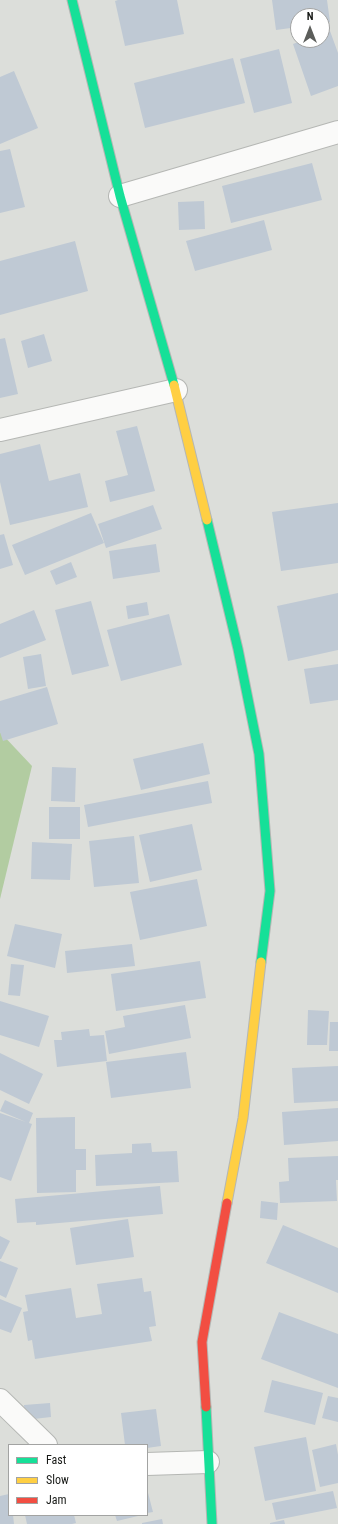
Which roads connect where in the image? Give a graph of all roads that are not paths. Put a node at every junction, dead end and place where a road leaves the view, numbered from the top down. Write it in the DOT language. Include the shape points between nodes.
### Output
graph roads {
  1 [pos="72,0"];
  2 [pos="338,132"];
  3 [pos="120,196"];
  4 [pos="176,390"];
  5 [pos="0,430"];
  6 [pos="0,1400"];
  7 [pos="45,1444"];
  8 [pos="208,1462"];
  9 [pos="148,1464"];
  10 [pos="212,1524"];
  1 -- 3 [label="street"];
  2 -- 3 [label="street"];
  3 -- 4 [label="street"];
  4 -- 5 [label="street"];
  4 -- 8 [label="street" via="238,650 259,754 270,891 244,1118 202,1342"];
  6 -- 7 [label="street"];
  8 -- 9 [label="street"];
  8 -- 10 [label="street"];
}
